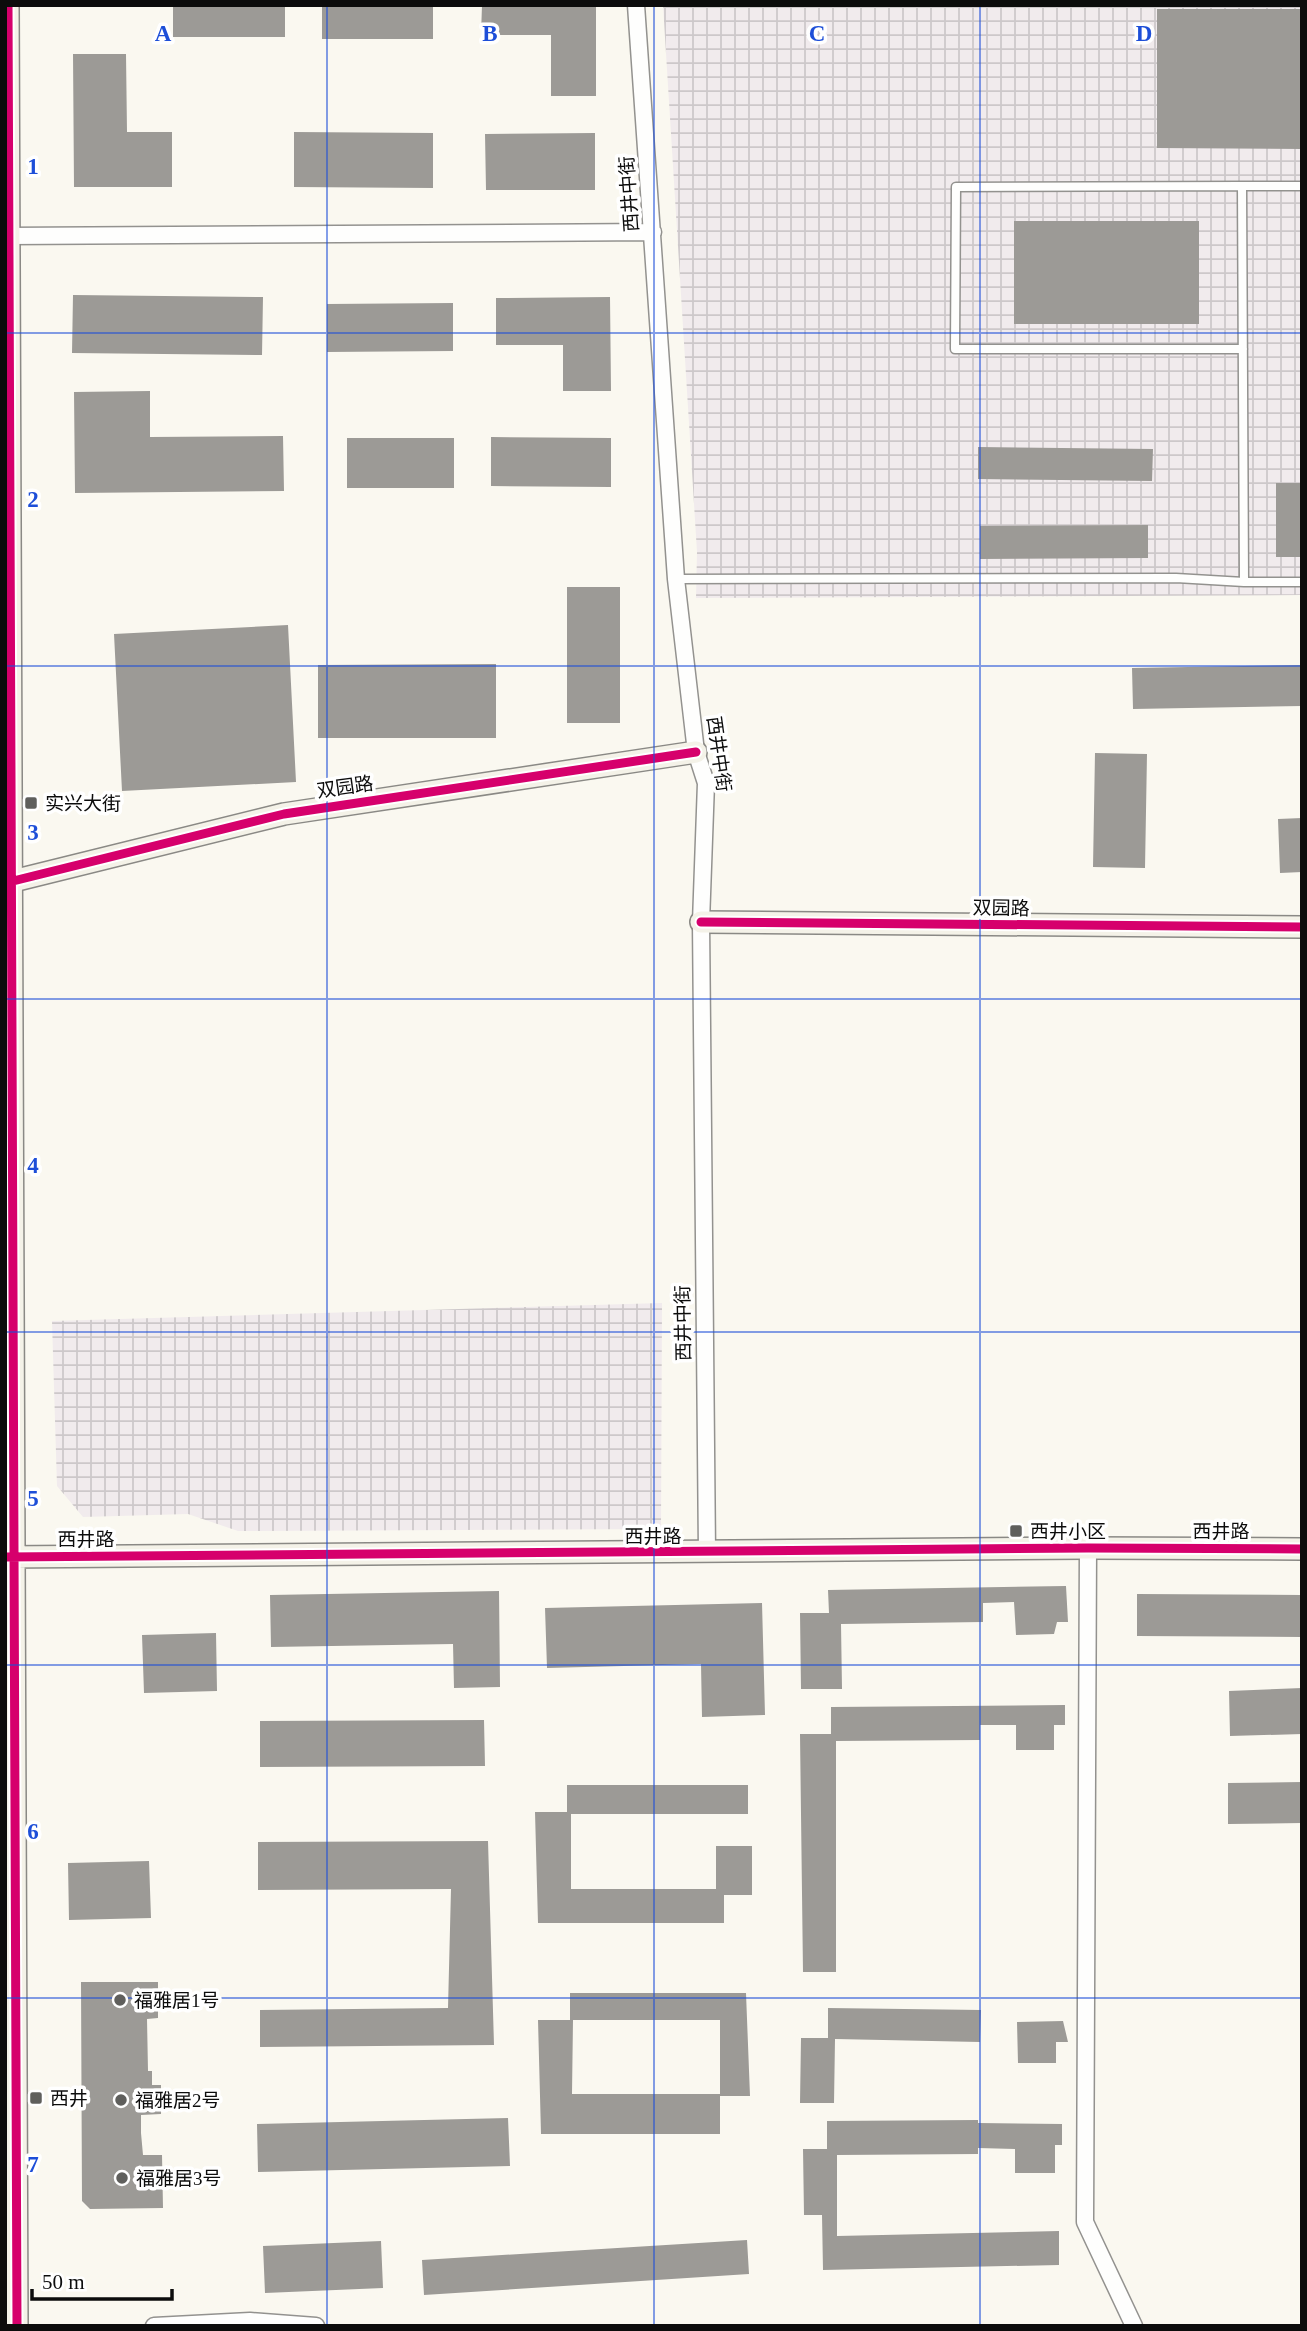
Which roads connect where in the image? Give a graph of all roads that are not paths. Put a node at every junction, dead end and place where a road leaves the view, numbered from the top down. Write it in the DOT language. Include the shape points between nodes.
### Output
graph roads {
  1 [pos="8,5"];
  2 [pos="636,5"];
  3 [pos="1242,186"];
  4 [pos="1302,186"];
  5 [pos="653,232"];
  6 [pos="8,236"];
  7 [pos="1243,349"];
  8 [pos="7,445"];
  9 [pos="676,579"];
  10 [pos="1244,582"];
  11 [pos="1302,582"];
  12 [pos="696,752"];
  13 [pos="8,882"];
  14 [pos="701,922"];
  15 [pos="1302,926"];
  16 [pos="1088,1548"];
  17 [pos="1302,1549"];
  18 [pos="707,1553"];
  19 [pos="9,1557"];
  20 [pos="17,2326"];
  21 [pos="154,2326"];
  22 [pos="316,2326"];
  23 [pos="1134,2326"];
  1 -- 6 [label="street"];
  2 -- 5 [label="street, 西井中街"];
  3 -- 4 [label="lane"];
  3 -- 7 [label="lane"];
  3 -- 7 [label="lane" via="956,187 955,349"];
  5 -- 6 [label="street"];
  5 -- 9 [label="street, 西井中街"];
  6 -- 8 [label="street"];
  7 -- 10 [label="lane"];
  8 -- 13 [label="street"];
  9 -- 10 [label="lane" via="1176,578"];
  9 -- 12 [label="street, 西井中街"];
  10 -- 11 [label="lane"];
  12 -- 13 [label="street, 双园路" via="284,814"];
  12 -- 14 [label="street, 西井中街" via="706,783"];
  13 -- 19 [label="street"];
  14 -- 15 [label="street, 双园路"];
  14 -- 18 [label="street, 西井中街"];
  16 -- 17 [label="street, 西井路"];
  16 -- 18 [label="street, 西井路"];
  16 -- 23 [label="street" via="1085,2222"];
  18 -- 19 [label="street, 西井路"];
  19 -- 20 [label="street"];
  21 -- 22 [label="street" via="250,2321"];
}
